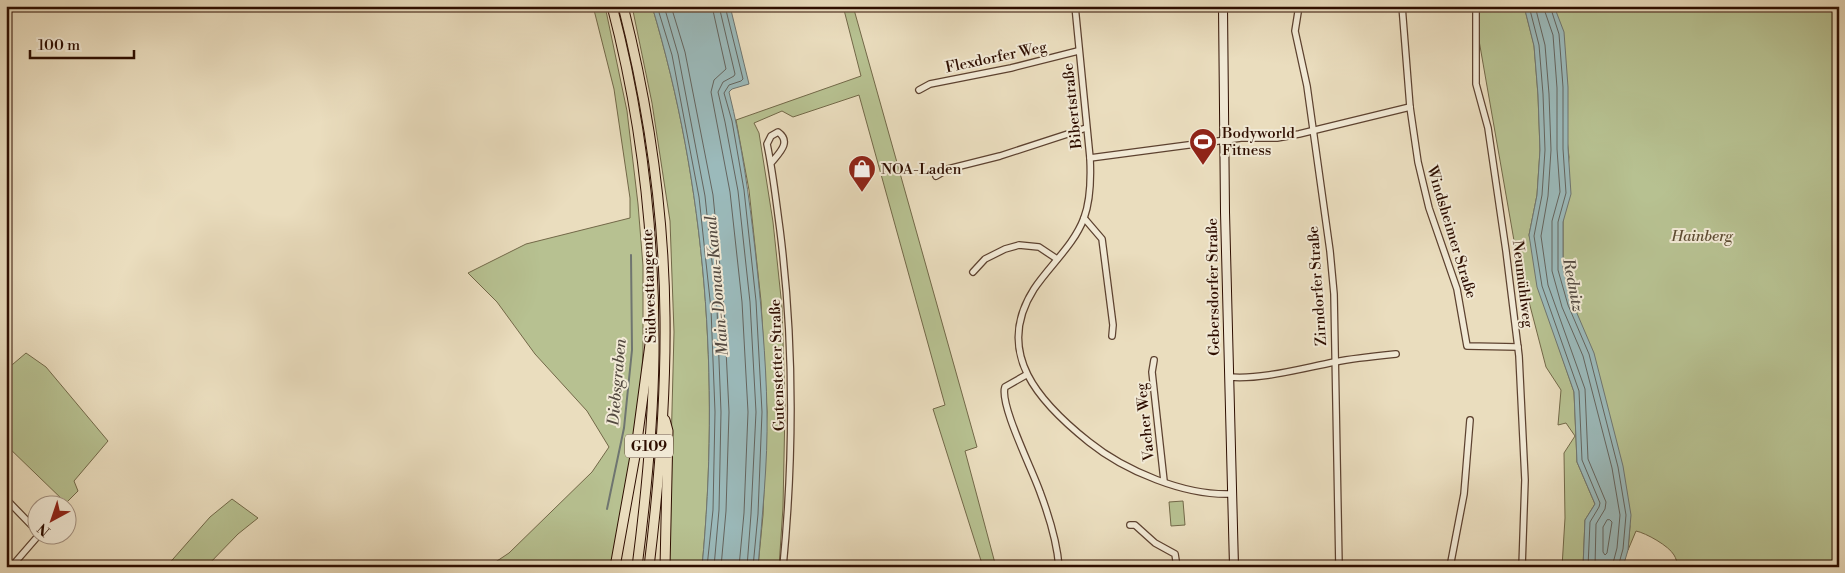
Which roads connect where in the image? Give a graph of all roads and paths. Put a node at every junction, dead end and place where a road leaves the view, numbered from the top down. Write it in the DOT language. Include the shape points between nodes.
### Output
graph roads {
  1 [pos="612,6"];
  2 [pos="623,6"];
  3 [pos="1075,6"];
  4 [pos="1223,6"];
  5 [pos="1299,6"];
  6 [pos="1402,6"];
  7 [pos="1476,6"];
  8 [pos="1078,51"];
  9 [pos="919,90"];
  10 [pos="1410,107"];
  11 [pos="1086,128"];
  12 [pos="1312,132"];
  13 [pos="1224,140"];
  14 [pos="1090,158"];
  15 [pos="771,163"];
  16 [pos="936,176"];
  17 [pos="1084,218"];
  18 [pos="1057,259"];
  19 [pos="973,272"];
  20 [pos="654,324"];
  21 [pos="1112,336"];
  22 [pos="1518,347"];
  23 [pos="1396,354"];
  24 [pos="1154,360"];
  25 [pos="1336,362"];
  26 [pos="1026,375"];
  27 [pos="1229,377"];
  28 [pos="663,413"];
  29 [pos="1470,420"];
  30 [pos="1164,482"];
  31 [pos="1232,494"];
  32 [pos="6,499"];
  33 [pos="28,522"];
  34 [pos="1130,525"];
  35 [pos="30,546"];
  36 [pos="6,562"];
  37 [pos="13,566"];
  38 [pos="616,567"];
  39 [pos="637,567"];
  40 [pos="648,567"];
  41 [pos="665,567"];
  42 [pos="784,567"];
  43 [pos="1059,567"];
  44 [pos="1177,567"];
  45 [pos="1234,567"];
  46 [pos="1339,567"];
  47 [pos="1450,567"];
  48 [pos="1522,567"];
  1 -- 20 [label="highway, Südwesttangente / G109" via="639,132 650,230"];
  2 -- 28 [label="highway, Südwesttangente / G109" via="647,116 659,206 665,318"];
  3 -- 8 [label="street, Bibertstraße"];
  4 -- 13 [label="main road, Gebersdorfer Straße"];
  5 -- 12 [label="street, Zirndorfer Straße" via="1295,31"];
  6 -- 10 [label="street, Windsheimer Straße"];
  7 -- 22 [label="street, Neumühlweg" via="1476,84 1488,128"];
  8 -- 9 [label="street, Flexdorfer Weg" via="930,84"];
  8 -- 11 [label="street, Bibertstraße"];
  10 -- 12 [label="street, Bibertstraße"];
  10 -- 22 [label="street, Windsheimer Straße" via="1422,183 1457,289 1467,346"];
  11 -- 14 [label="street, Bibertstraße"];
  11 -- 16 [label="street" via="1008,154 948,169"];
  12 -- 13 [label="street, Bibertstraße" via="1277,138"];
  12 -- 25 [label="street, Zirndorfer Straße" via="1330,251"];
  13 -- 14 [label="street, Bibertstraße"];
  13 -- 27 [label="main road, Gebersdorfer Straße"];
  14 -- 17 [label="street" via="1091,186"];
  15 -- 15 [label="street, Gutenstetter Straße" via="784,147 784,136 778,132 766,144"];
  15 -- 42 [label="street, Gutenstetter Straße" via="787,298 790,367 792,439"];
  17 -- 18 [label="street"];
  17 -- 21 [label="street" via="1102,239"];
  18 -- 19 [label="street" via="1039,247 1019,245 988,257"];
  18 -- 26 [label="street" via="1034,290 1023,315 1018,342"];
  20 -- 38 [label="highway"];
  20 -- 39 [label="highway, Südwesttangente / G109" via="649,445"];
  22 -- 48 [label="street, Neumühlweg" via="1525,480"];
  23 -- 25 [label="street"];
  24 -- 30 [label="street, Vacher Weg" via="1152,372"];
  25 -- 27 [label="street" via="1290,371"];
  25 -- 46 [label="street, Zirndorfer Straße"];
  26 -- 30 [label="street" via="1062,420 1090,444 1118,462"];
  26 -- 43 [label="street" via="1005,387 1003,392 1052,528"];
  27 -- 31 [label="main road, Gebersdorfer Straße"];
  28 -- 40 [label="highway, Südwesttangente / G109"];
  28 -- 41 [label="highway" via="668,431"];
  29 -- 47 [label="street" via="1464,494"];
  30 -- 31 [label="street" via="1202,492"];
  31 -- 45 [label="main road, Gebersdorfer Straße"];
  32 -- 33 [label="street"];
  34 -- 44 [label="street" via="1135,525 1155,543 1175,554"];
  35 -- 37 [label="street"];
  36 -- 37 [label="main road"];
}
